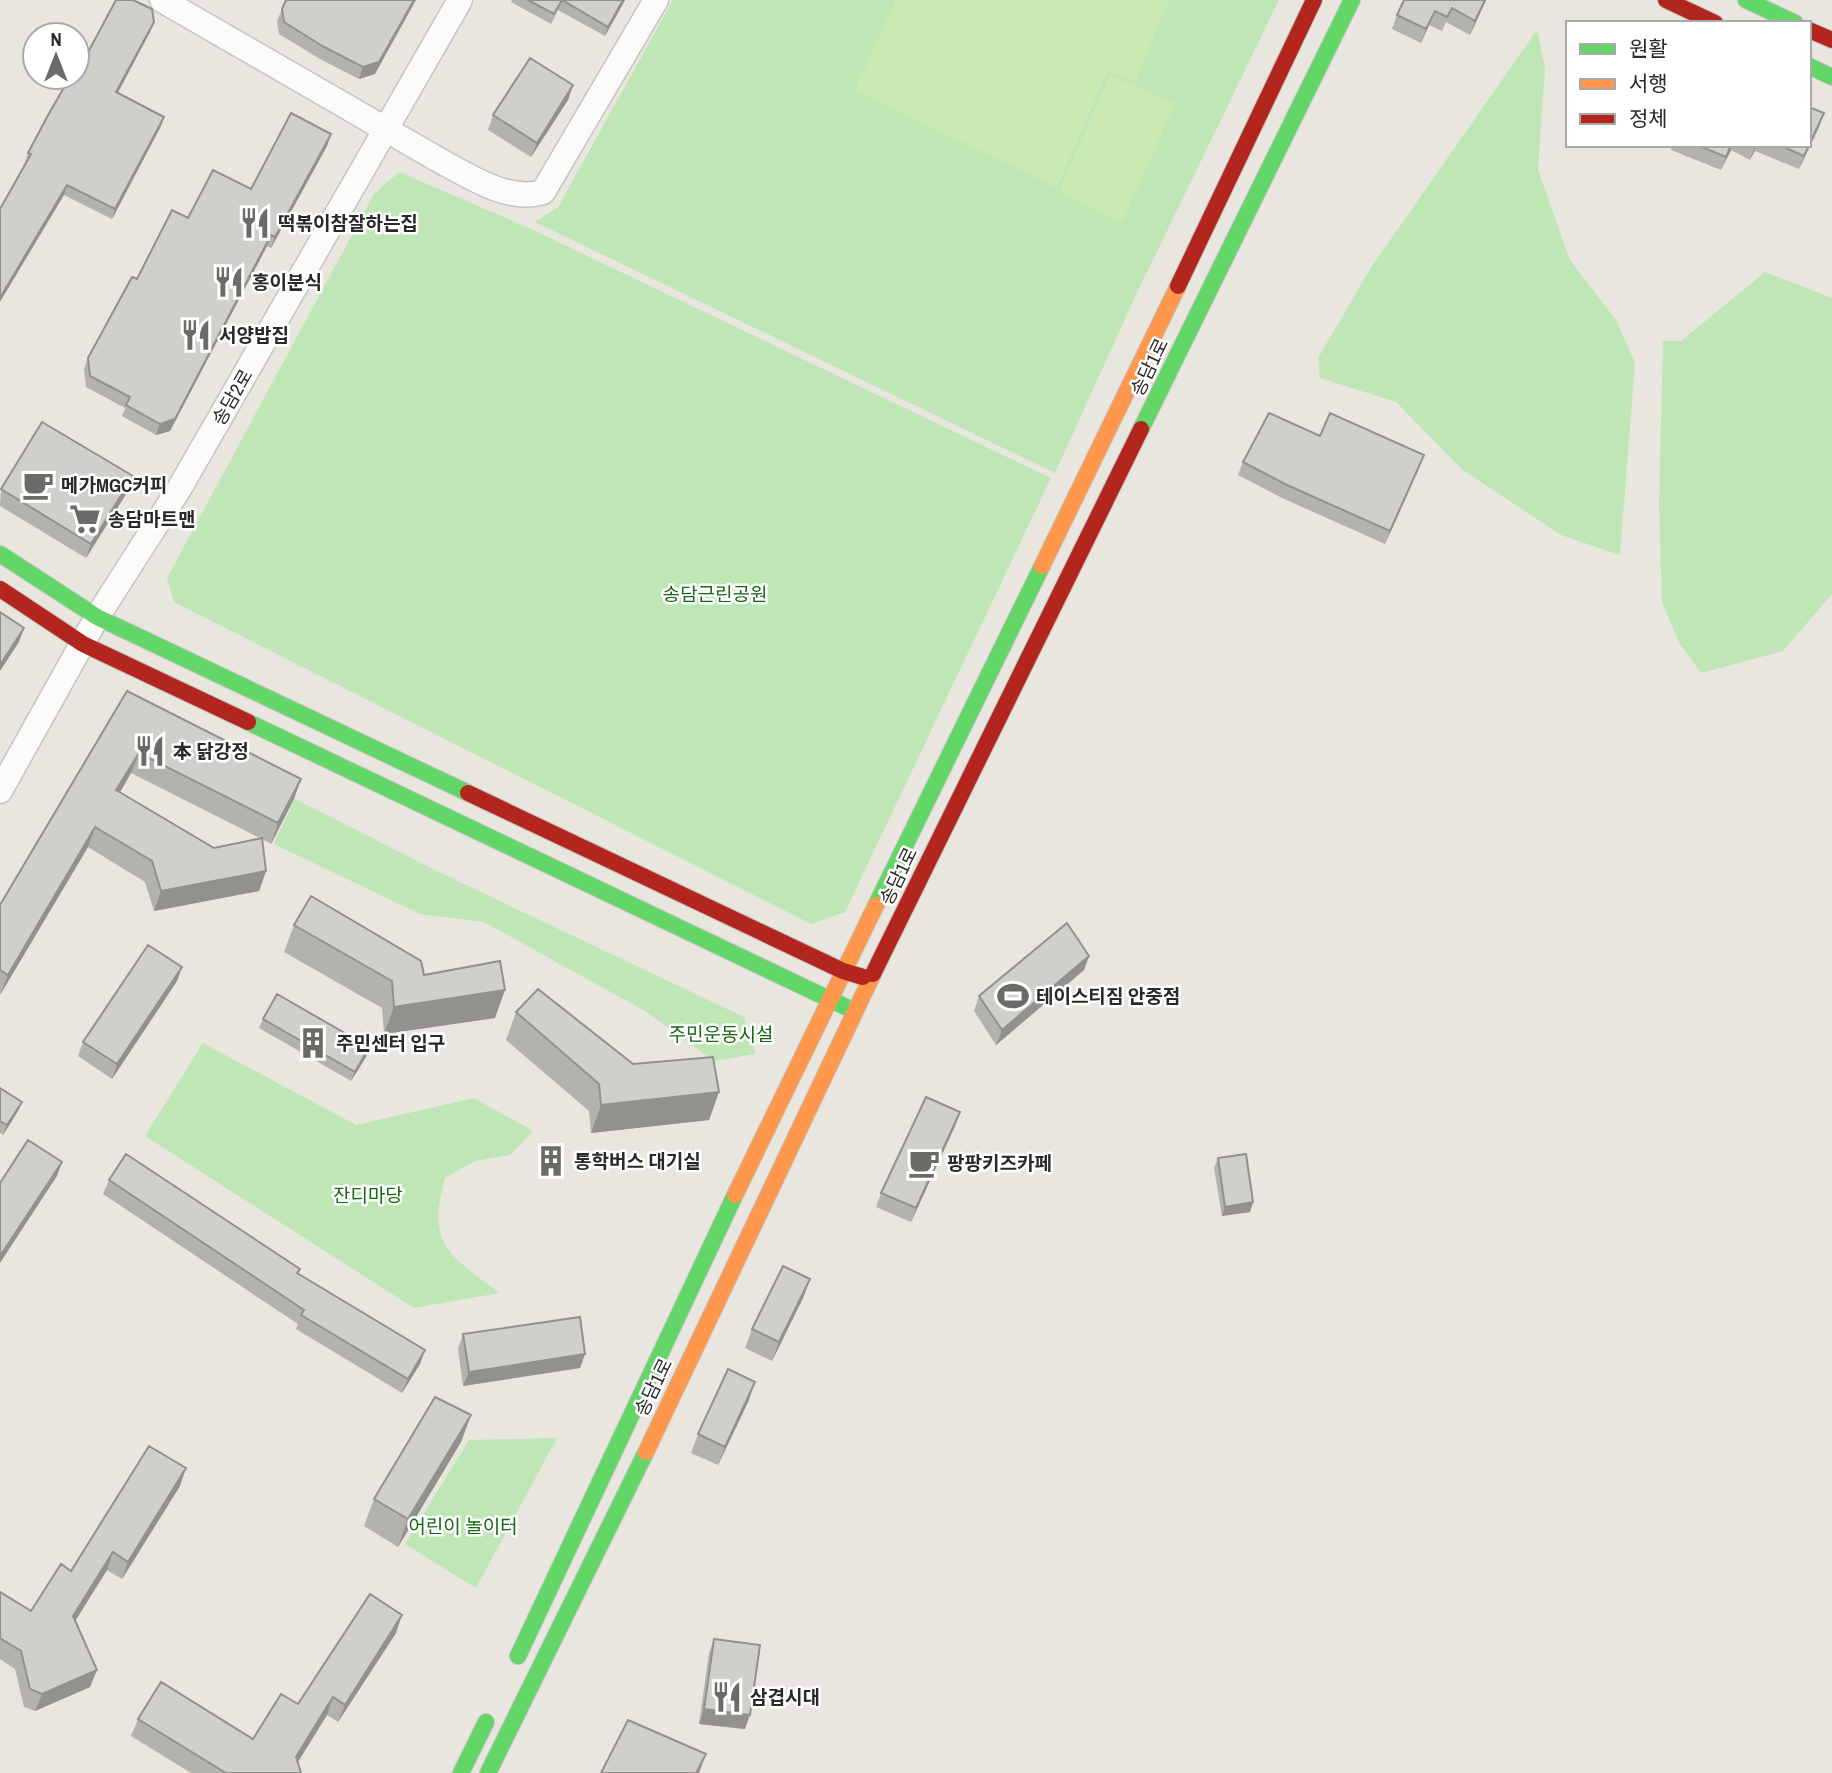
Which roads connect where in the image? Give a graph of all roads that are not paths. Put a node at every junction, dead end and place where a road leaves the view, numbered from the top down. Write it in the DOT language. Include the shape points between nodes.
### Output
graph roads {
  1 [pos="162,0"];
  2 [pos="460,0"];
  3 [pos="656,0"];
  4 [pos="1314,0"];
  5 [pos="1352,0"];
  6 [pos="1666,0"];
  7 [pos="1746,0"];
  8 [pos="1711,21"];
  9 [pos="1791,21"];
  10 [pos="1811,31"];
  11 [pos="1832,40"];
  12 [pos="1811,67"];
  13 [pos="1832,77"];
  14 [pos="384,129"];
  15 [pos="0,554"];
  16 [pos="0,589"];
  17 [pos="97,617"];
  18 [pos="83,644"];
  19 [pos="0,791"];
  20 [pos="843,971"];
  21 [pos="870,979"];
  22 [pos="829,998"];
  23 [pos="855,1011"];
  24 [pos="509,1675"];
  25 [pos="491,1712"];
  26 [pos="461,1773"];
  27 [pos="488,1773"];
  1 -- 14 [label="street"];
  2 -- 14 [label="street, 송담2로"];
  3 -- 14 [label="street" via="543,192 529,197 474,178"];
  4 -- 20 [label="main road, 송담1로"];
  5 -- 21 [label="main road, 송담1로"];
  6 -- 8 [label="main road"];
  7 -- 9 [label="main road"];
  10 -- 11 [label="main road"];
  12 -- 13 [label="main road"];
  14 -- 17 [label="street, 송담2로" via="179,489"];
  15 -- 17 [label="main road"];
  16 -- 18 [label="main road"];
  17 -- 18 [label="street, 송담2로"];
  17 -- 20 [label="main road"];
  18 -- 19 [label="street, 송담2로"];
  18 -- 22 [label="main road"];
  20 -- 21 [label="main road"];
  20 -- 22 [label="main road, 송담1로"];
  21 -- 23 [label="main road, 송담1로"];
  22 -- 23 [label="main road"];
  22 -- 24 [label="main road, 송담1로"];
  23 -- 27 [label="main road, 송담1로" via="710,1321"];
  25 -- 26 [label="main road"];
}
